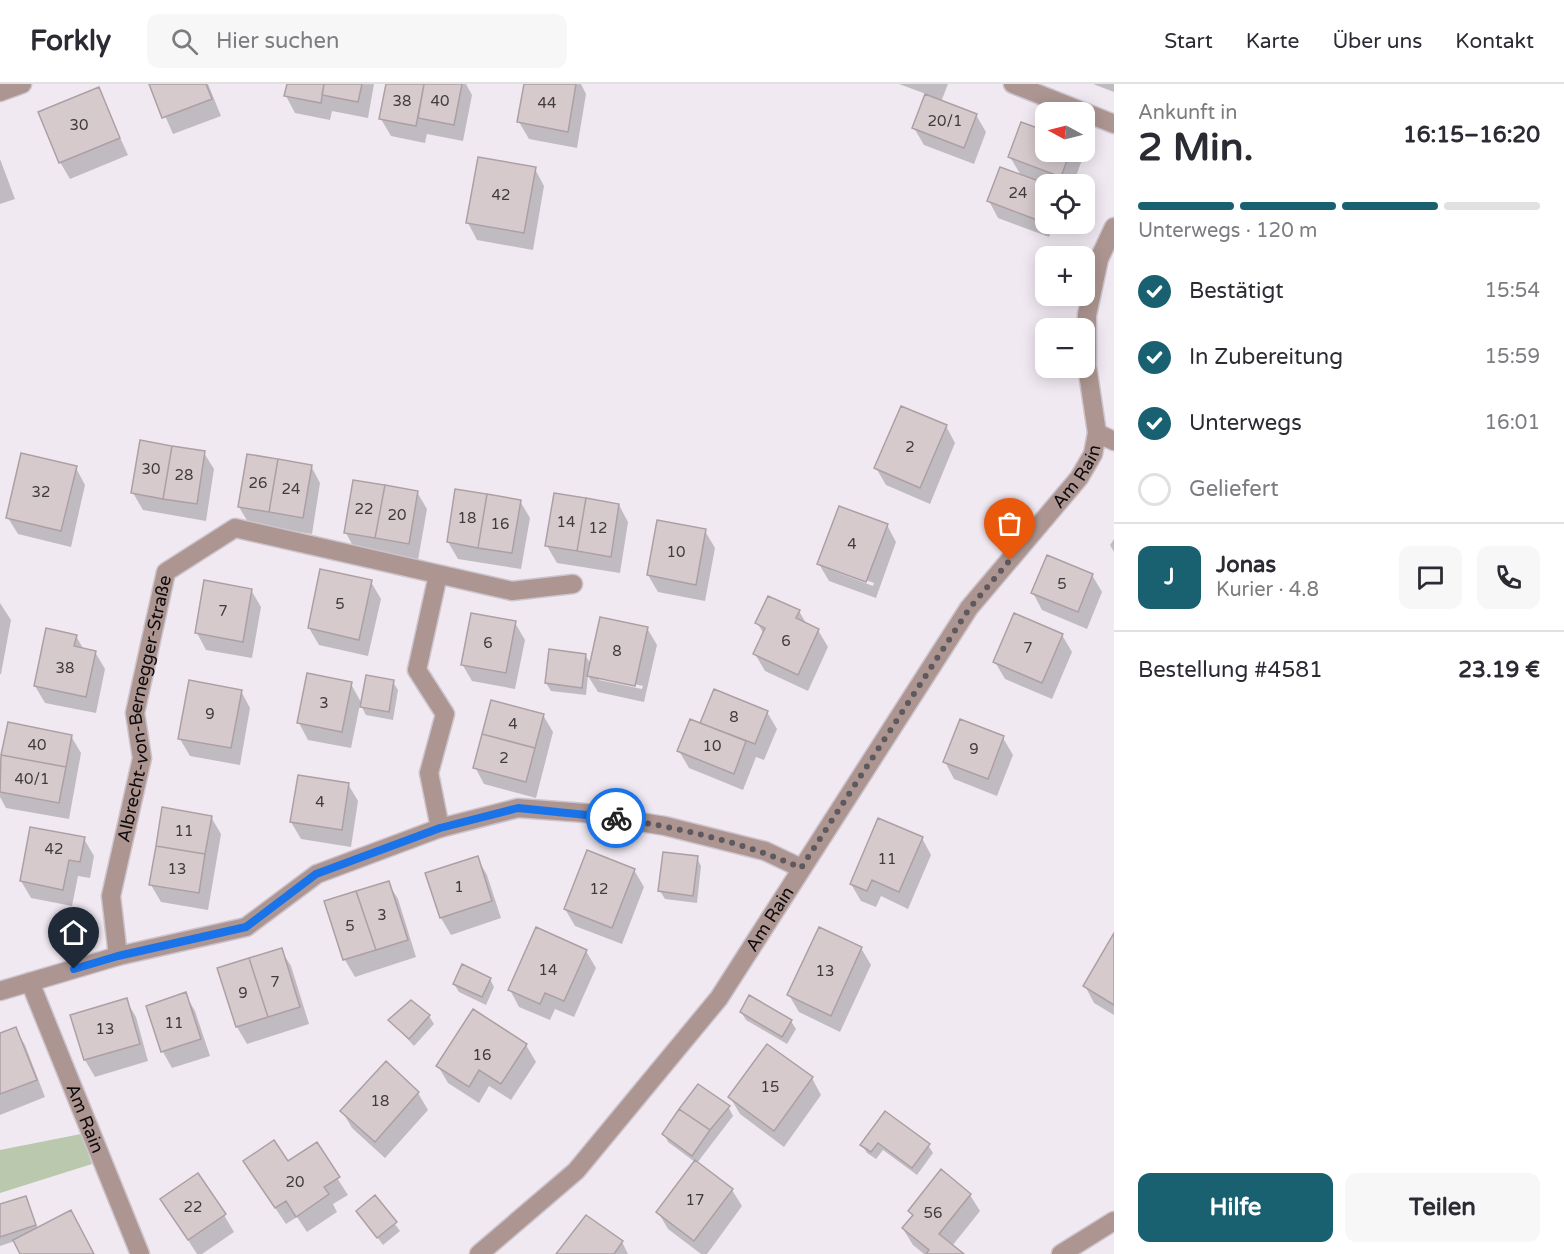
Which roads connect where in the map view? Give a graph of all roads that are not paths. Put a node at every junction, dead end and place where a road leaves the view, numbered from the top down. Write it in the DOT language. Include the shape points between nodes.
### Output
graph roads {
  1 [pos="22,84"];
  2 [pos="1013,84"];
  3 [pos="0,92"];
  4 [pos="1114,124"];
  5 [pos="1114,227"];
  6 [pos="1097,434"];
  7 [pos="1114,441"];
  8 [pos="438,575"];
  9 [pos="573,584"];
  10 [pos="440,828"];
  11 [pos="801,868"];
  12 [pos="118,956"];
  13 [pos="30,982"];
  14 [pos="0,991"];
  15 [pos="1114,1221"];
  16 [pos="140,1254"];
  17 [pos="479,1254"];
  18 [pos="1061,1254"];
  1 -- 3 [label="street"];
  2 -- 4 [label="street"];
  5 -- 6 [label="street" via="1100,259 1087,315 1087,366"];
  6 -- 7 [label="street"];
  6 -- 11 [label="street, Am Rain" via="1093,454 1079,478 969,609"];
  8 -- 9 [label="street, Albrecht-von-Bernegger-Straße" via="512,591"];
  8 -- 10 [label="street" via="417,670 445,714 429,773"];
  8 -- 12 [label="street, Albrecht-von-Bernegger-Straße" via="235,528 166,572 135,713 142,758 111,896"];
  10 -- 11 [label="street" via="518,808 585,813 665,825 765,851"];
  10 -- 12 [label="street" via="316,874 246,927"];
  11 -- 17 [label="street, Am Rain" via="719,998 576,1171"];
  12 -- 13 [label="street"];
  13 -- 14 [label="street"];
  13 -- 16 [label="street, Am Rain"];
  15 -- 18 [label="street"];
}
